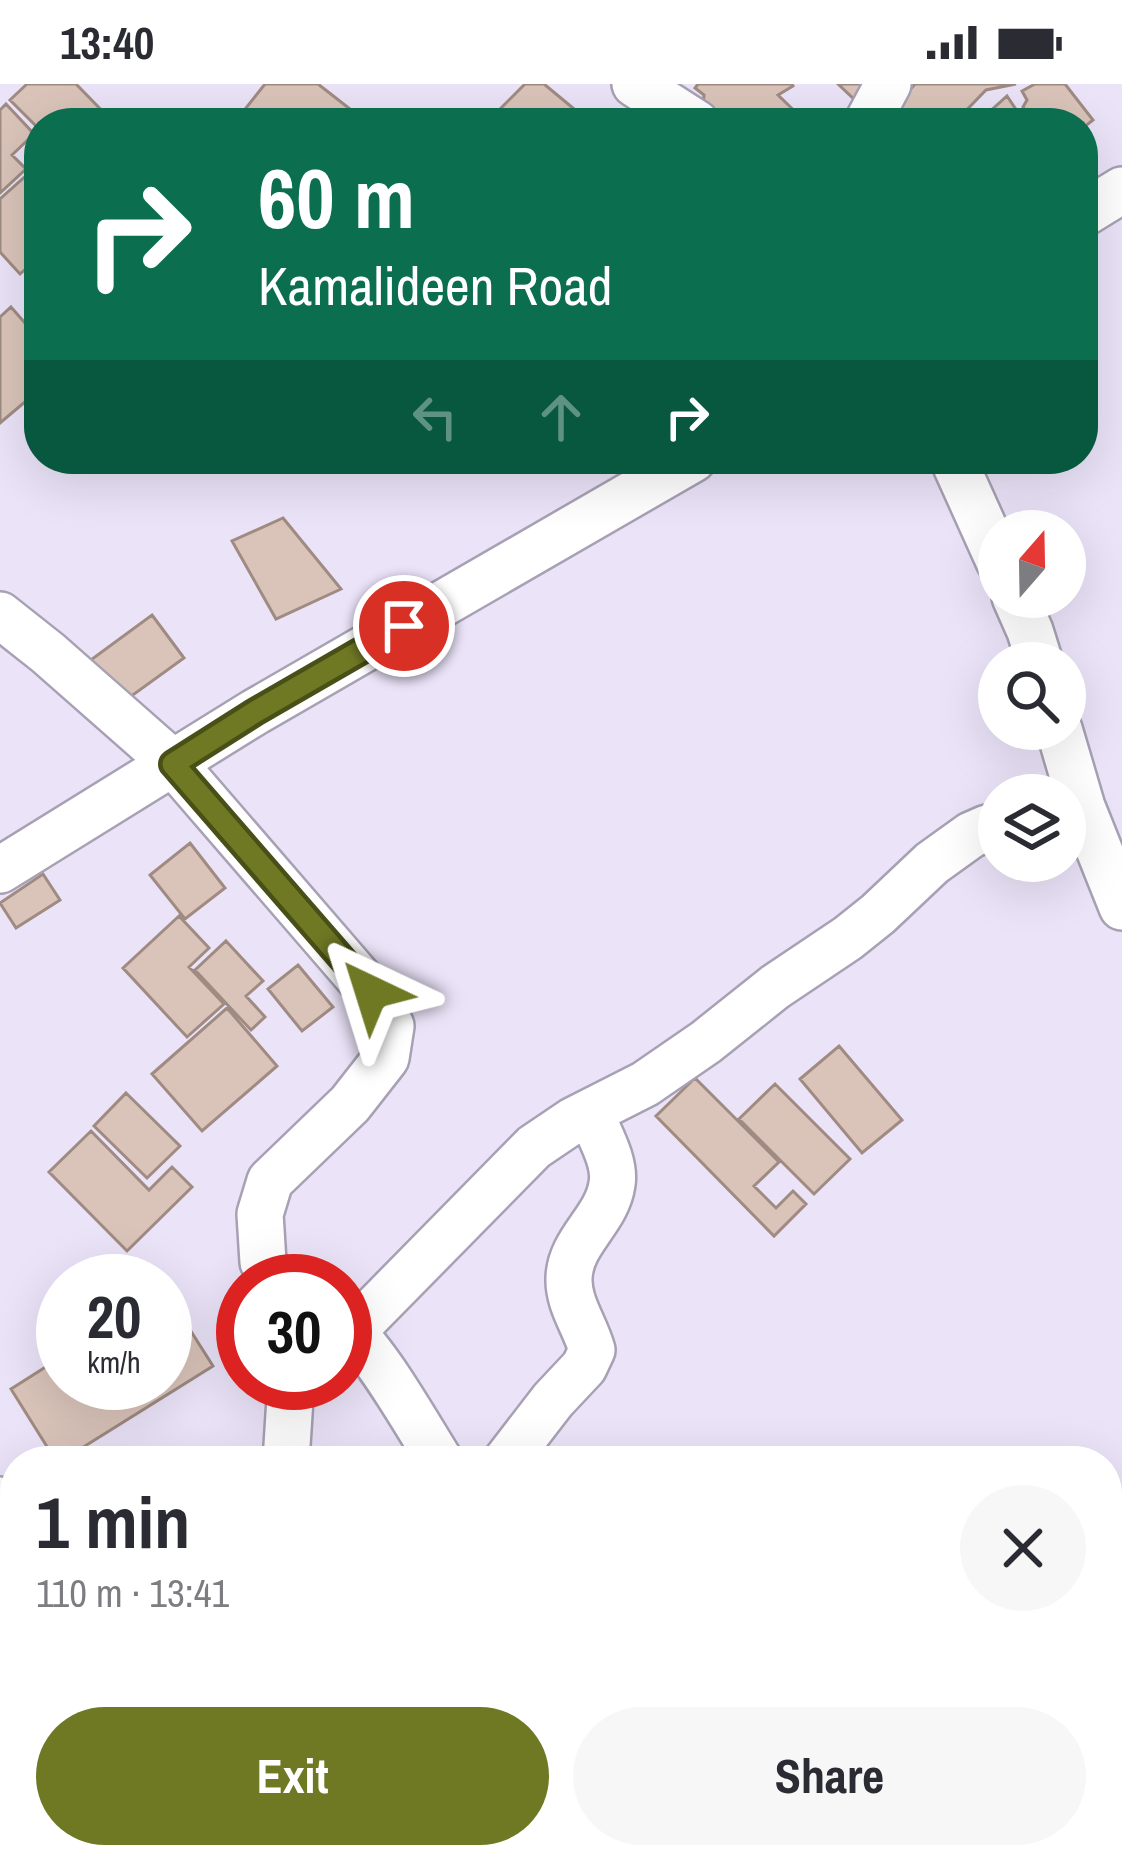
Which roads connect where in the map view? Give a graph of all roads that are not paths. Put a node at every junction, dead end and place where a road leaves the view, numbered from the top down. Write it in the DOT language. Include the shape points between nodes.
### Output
graph roads {
  1 [pos="635,84"];
  2 [pos="673,108"];
  3 [pos="667,474"];
  4 [pos="960,474"];
  5 [pos="978,514"];
  6 [pos="8,627"];
  7 [pos="1065,750"];
  8 [pos="173,764"];
  9 [pos="978,832"];
  10 [pos="0,870"];
  11 [pos="1086,876"];
  12 [pos="1118,897"];
  13 [pos="590,1112"];
  14 [pos="262,1254"];
  15 [pos="372,1306"];
  16 [pos="372,1362"];
  17 [pos="289,1410"];
  18 [pos="287,1446"];
  19 [pos="430,1446"];
  20 [pos="518,1446"];
  1 -- 2 [label="street"];
  3 -- 8 [label="street"];
  4 -- 5 [label="street"];
  6 -- 8 [label="street"];
  7 -- 12 [label="street"];
  8 -- 10 [label="street"];
  8 -- 14 [label="street" via="371,992 391,1026 386,1058 270,1181 260,1214"];
  9 -- 13 [label="street" via="706,1042"];
  11 -- 12 [label="street"];
  13 -- 15 [label="street" via="534,1147"];
  13 -- 20 [label="street" via="612,1184 572,1256 568,1280 592,1350"];
  16 -- 19 [label="street"];
  17 -- 18 [label="street"];
}
